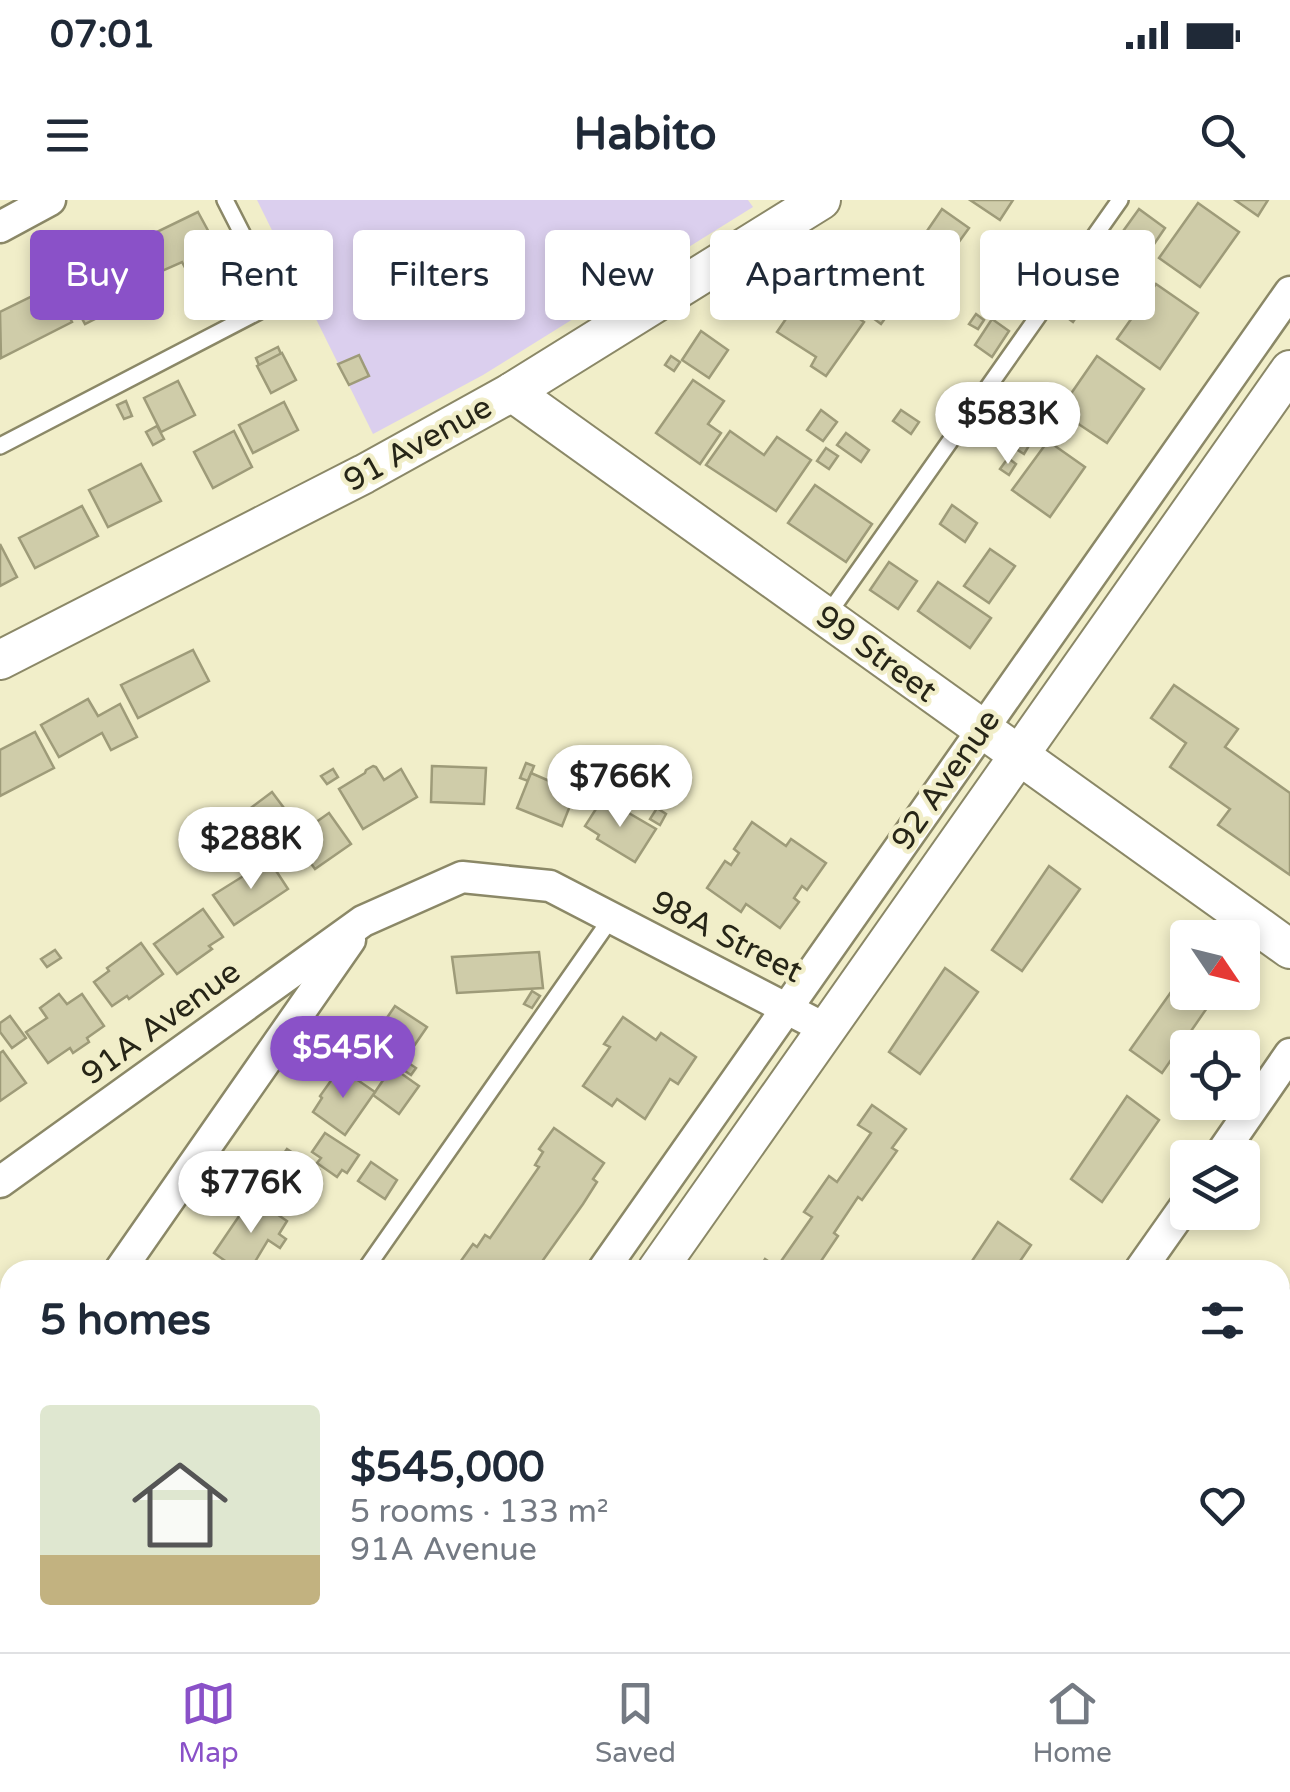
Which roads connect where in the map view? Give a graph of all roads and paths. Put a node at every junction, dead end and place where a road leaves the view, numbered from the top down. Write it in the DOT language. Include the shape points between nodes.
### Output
graph roads {
  1 [pos="50,200"];
  2 [pos="225,200"];
  3 [pos="821,200"];
  4 [pos="1120,200"];
  5 [pos="0,227"];
  6 [pos="1290,292"];
  7 [pos="1290,370"];
  8 [pos="512,392"];
  9 [pos="0,446"];
  10 [pos="826,617"];
  11 [pos="0,660"];
  12 [pos="982,729"];
  13 [pos="1019,756"];
  14 [pos="603,912"];
  15 [pos="363,921"];
  16 [pos="1290,949"];
  17 [pos="787,1007"];
  18 [pos="826,1028"];
  19 [pos="1290,1054"];
  20 [pos="1230,1140"];
  21 [pos="0,1182"];
  22 [pos="1170,1228"];
  23 [pos="127,1260"];
  24 [pos="372,1260"];
  25 [pos="610,1260"];
  26 [pos="664,1260"];
  27 [pos="1147,1260"];
  1 -- 5 [label="street"];
  2 -- 9 [label="lane" via="277,302"];
  3 -- 8 [label="street, 91 Avenue"];
  4 -- 10 [label="lane"];
  6 -- 12 [label="street, 92 Avenue"];
  7 -- 13 [label="street, 92 Avenue"];
  8 -- 10 [label="street, 99 Street"];
  8 -- 11 [label="street, 91 Avenue"];
  10 -- 12 [label="street, 99 Street"];
  12 -- 13 [label="street, 99 Street"];
  12 -- 17 [label="street, 92 Avenue"];
  13 -- 16 [label="street, 99 Street"];
  13 -- 18 [label="street, 92 Avenue"];
  14 -- 15 [label="street, 91A Avenue" via="550,886 462,877"];
  14 -- 17 [label="street, 98A Street"];
  14 -- 24 [label="lane"];
  15 -- 21 [label="street, 91A Avenue"];
  15 -- 23 [label="street"];
  17 -- 18 [label="street, 98A Street"];
  17 -- 25 [label="street, 92 Avenue"];
  18 -- 26 [label="street, 92 Avenue"];
  19 -- 20 [label="street"];
  22 -- 27 [label="street"];
}
